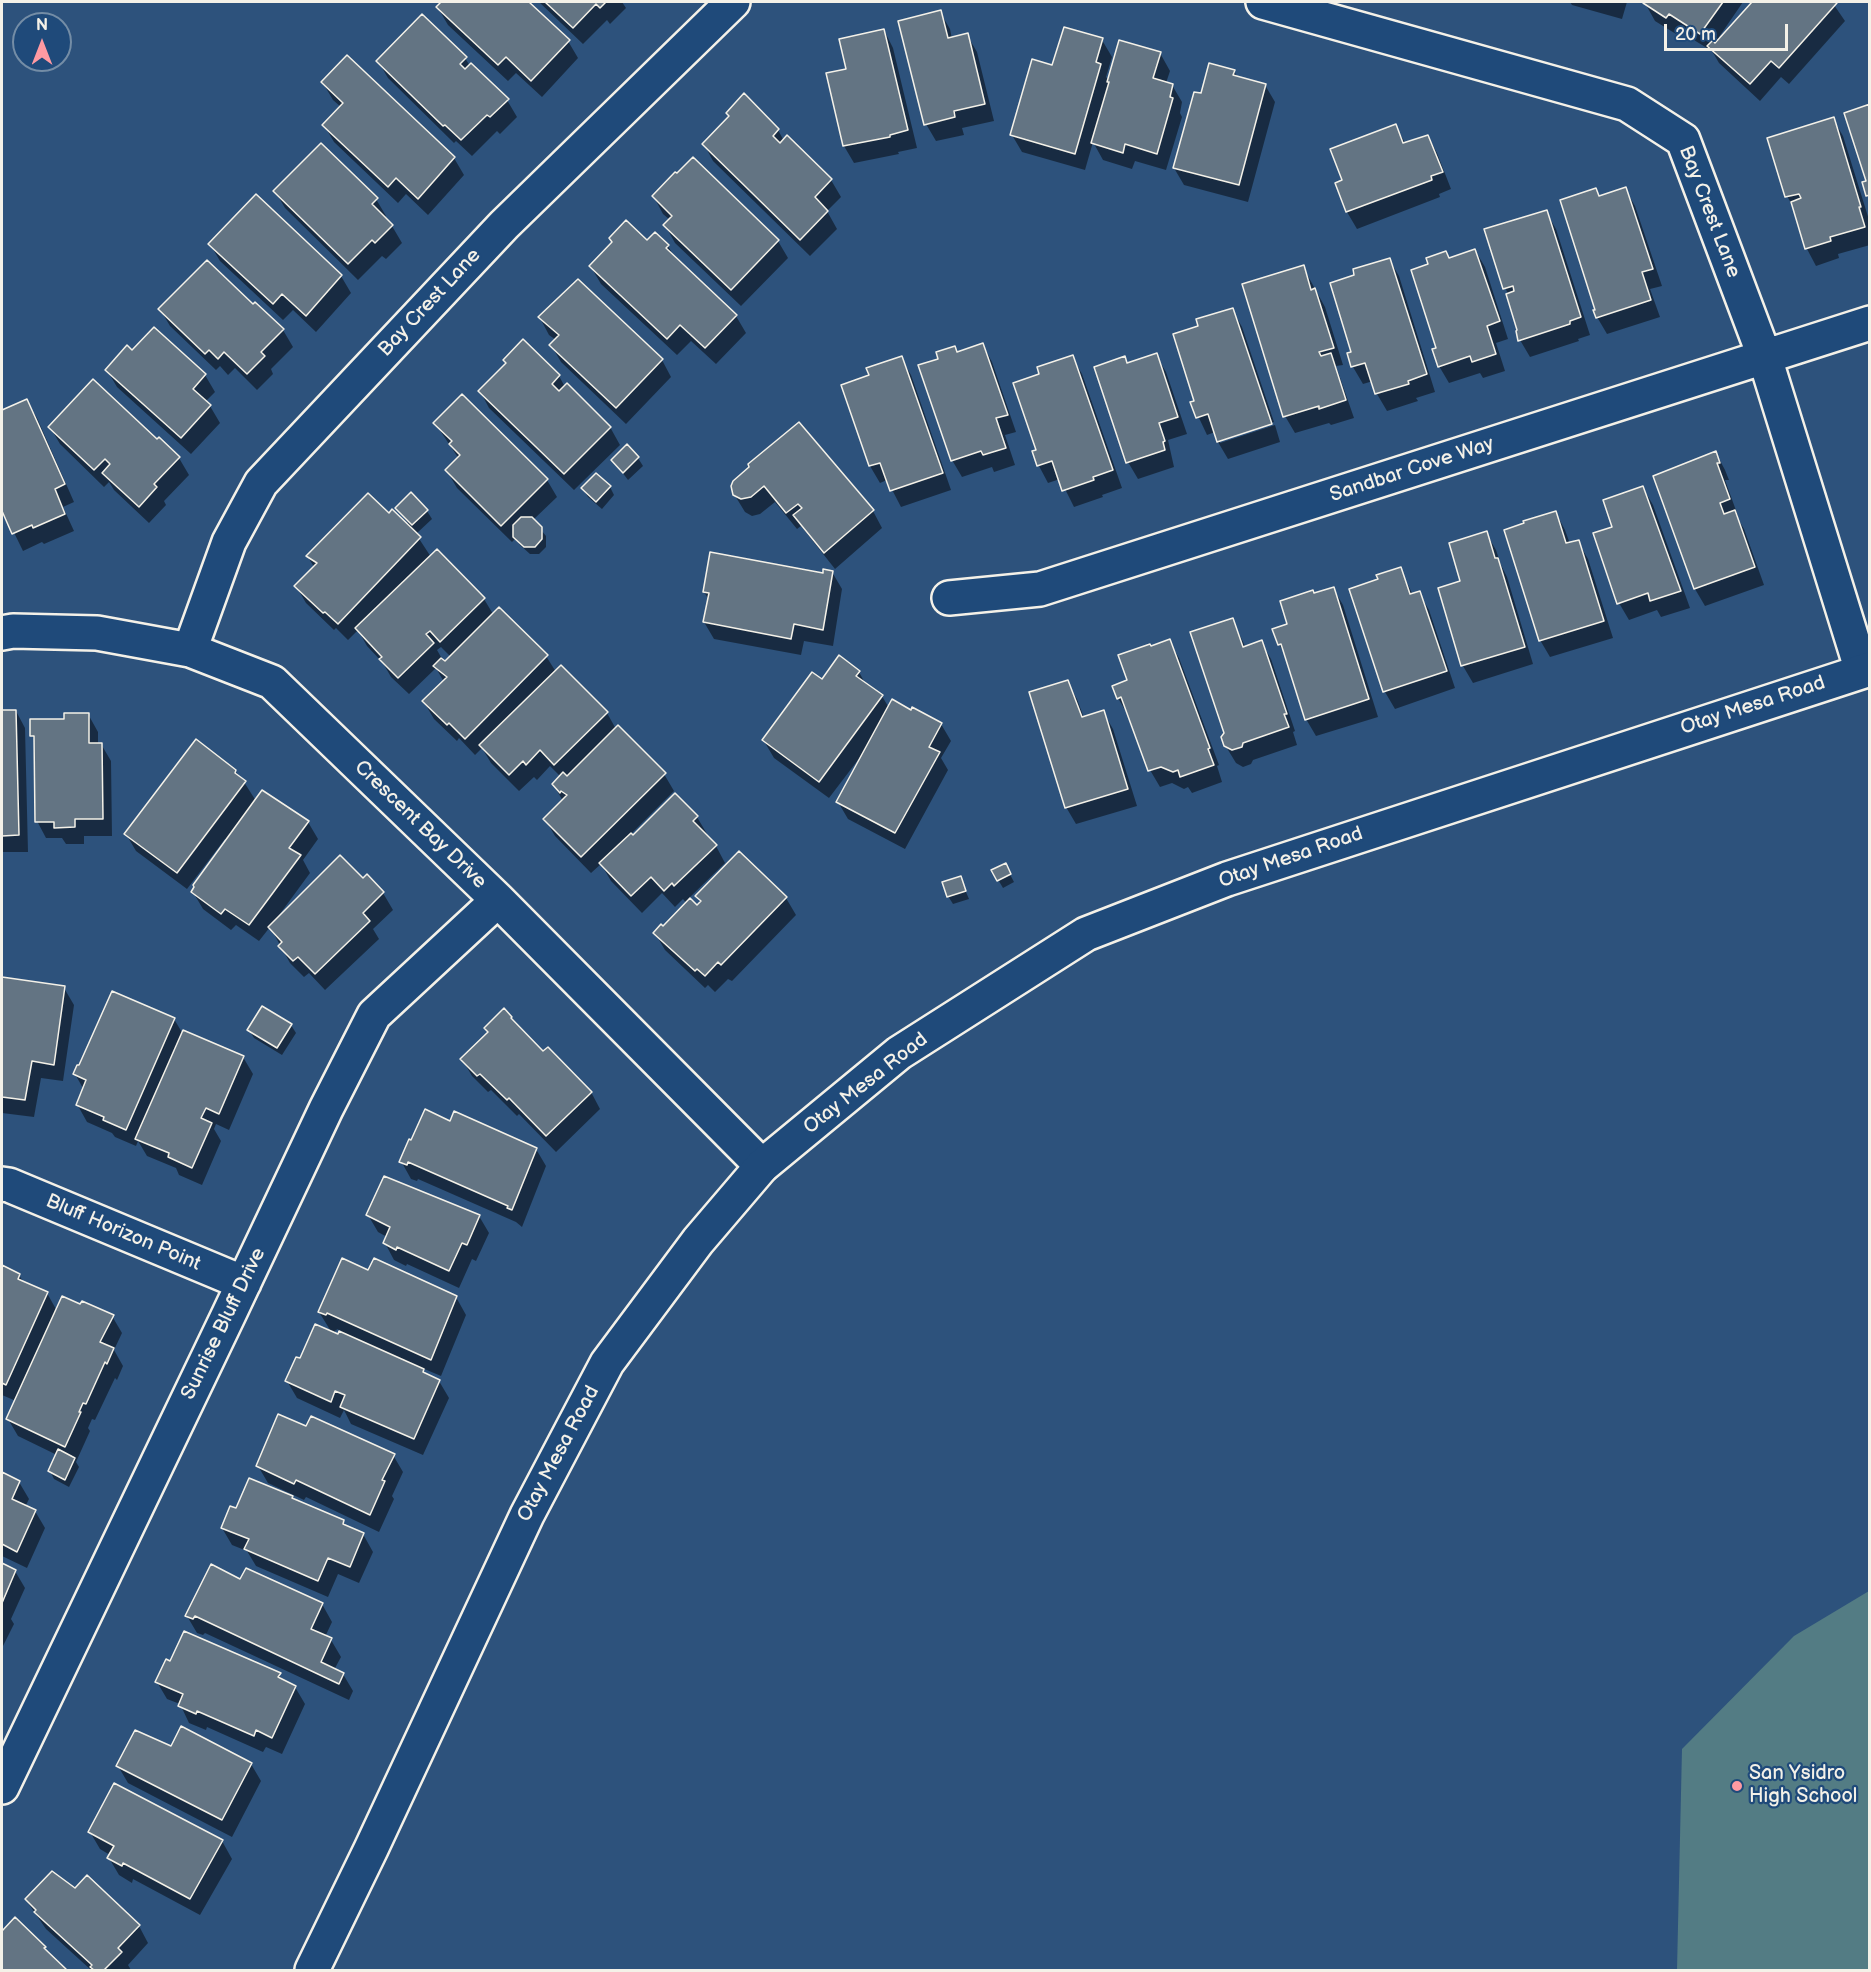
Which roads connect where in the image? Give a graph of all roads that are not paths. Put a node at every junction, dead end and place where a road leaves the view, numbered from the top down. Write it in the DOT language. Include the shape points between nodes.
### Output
graph roads {
  1 [pos="733,2"];
  2 [pos="1263,2"];
  3 [pos="1869,323"];
  4 [pos="1765,358"];
  5 [pos="950,598"];
  6 [pos="2,633"];
  7 [pos="190,650"];
  8 [pos="1866,670"];
  9 [pos="498,900"];
  10 [pos="762,1166"];
  11 [pos="2,1184"];
  12 [pos="244,1283"];
  13 [pos="2,1787"];
  14 [pos="312,1971"];
  1 -- 7 [label="street, Bay Crest Lane" via="498,231 261,483 229,542"];
  2 -- 4 [label="street, Bay Crest Lane" via="1627,104 1683,140"];
  3 -- 4 [label="street, Sandbar Cove Way"];
  4 -- 5 [label="street, Sandbar Cove Way" via="1040,589"];
  4 -- 8 [label="street, Bay Crest Lane"];
  6 -- 7 [label="street, Crescent Bay Drive" via="97,633"];
  7 -- 9 [label="street, Crescent Bay Drive" via="272,682"];
  8 -- 10 [label="street, Otay Mesa Road" via="1227,879 1086,934 899,1053"];
  9 -- 10 [label="street, Crescent Bay Drive"];
  9 -- 12 [label="street, Sunrise Bluff Drive" via="374,1015"];
  10 -- 14 [label="street, Otay Mesa Road" via="698,1241 607,1363 526,1515"];
  11 -- 12 [label="street, Bluff Horizon Point"];
  12 -- 13 [label="street, Sunrise Bluff Drive"];
}
